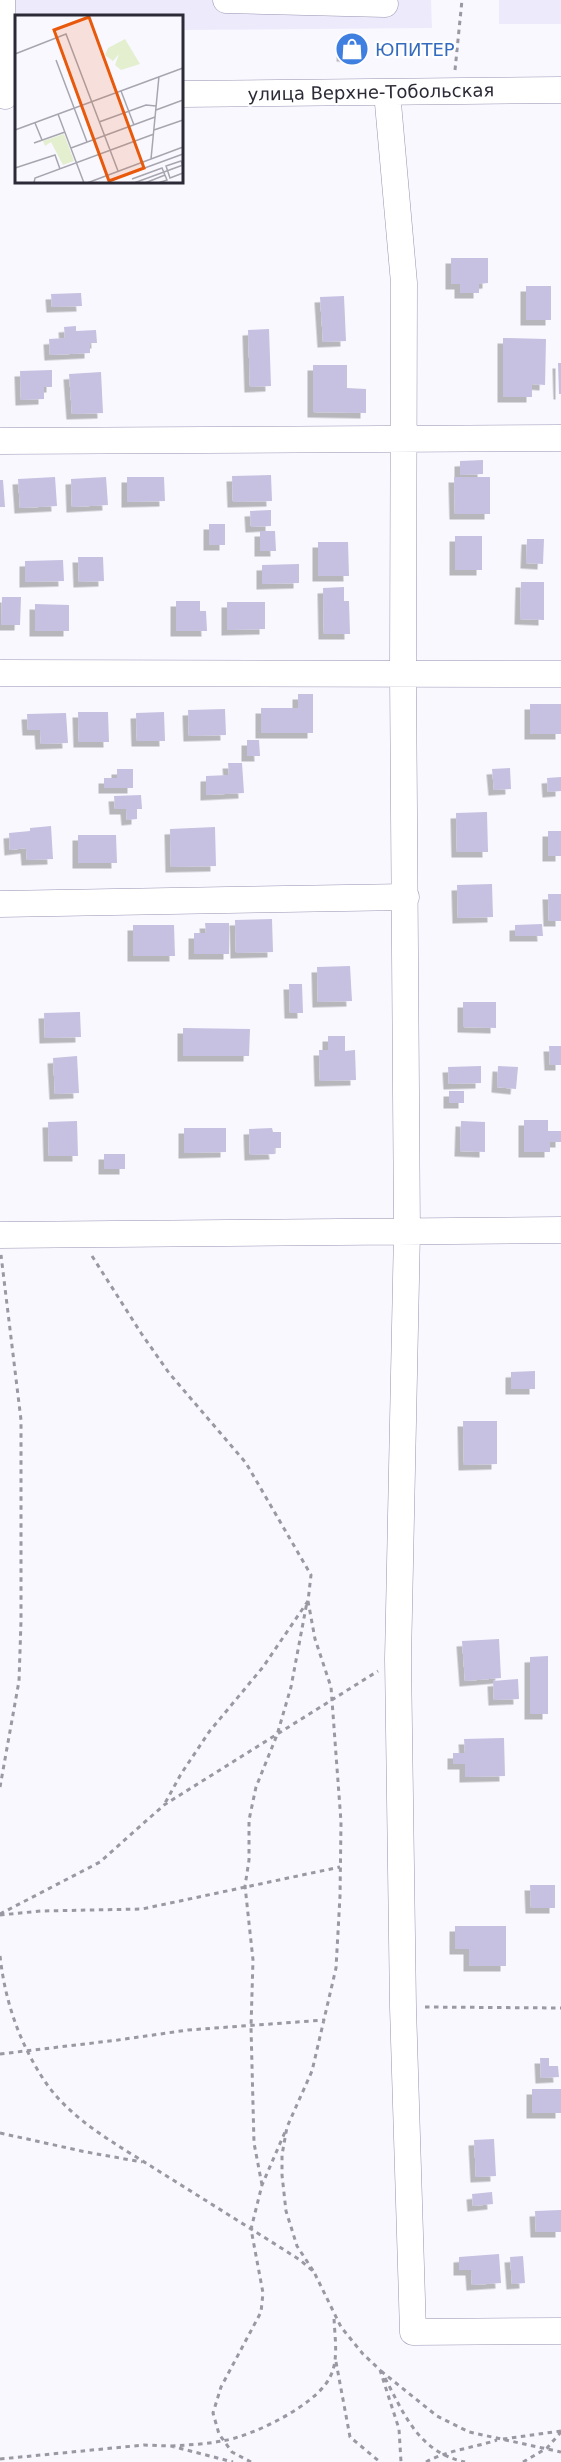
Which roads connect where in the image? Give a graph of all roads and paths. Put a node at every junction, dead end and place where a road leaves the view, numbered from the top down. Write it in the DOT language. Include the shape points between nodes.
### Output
graph roads {
  1 [pos="2,0"];
  2 [pos="226,0"];
  3 [pos="462,0"];
  4 [pos="385,4"];
  5 [pos="561,90"];
  6 [pos="453,91"];
  7 [pos="387,92"];
  8 [pos="183,94"];
  9 [pos="7,96"];
  10 [pos="561,438"];
  11 [pos="402,440"];
  12 [pos="0,441"];
  13 [pos="0,673"];
  14 [pos="403,673"];
  15 [pos="561,674"];
  16 [pos="406,897"];
  17 [pos="0,904"];
  18 [pos="561,1230"];
  19 [pos="407,1232"];
  20 [pos="82,1234"];
  21 [pos="0,1235"];
  22 [pos="0,1247"];
  23 [pos="308,1601"];
  24 [pos="398,1659"];
  25 [pos="331,1700"];
  26 [pos="277,1735"];
  27 [pos="0,1787"];
  28 [pos="164,1805"];
  29 [pos="340,1867"];
  30 [pos="245,1886"];
  31 [pos="0,1914"];
  32 [pos="0,1956"];
  33 [pos="403,2007"];
  34 [pos="561,2008"];
  35 [pos="325,2020"];
  36 [pos="251,2027"];
  37 [pos="27,2050"];
  38 [pos="0,2054"];
  39 [pos="287,2127"];
  40 [pos="0,2133"];
  41 [pos="146,2162"];
  42 [pos="262,2185"];
  43 [pos="251,2229"];
  44 [pos="314,2271"];
  45 [pos="334,2313"];
  46 [pos="561,2331"];
  47 [pos="335,2362"];
  48 [pos="380,2370"];
  49 [pos="561,2431"];
  50 [pos="499,2440"];
  51 [pos="224,2441"];
  52 [pos="171,2446"];
  53 [pos="547,2448"];
  54 [pos="561,2452"];
  55 [pos="441,2453"];
  56 [pos="0,2459"];
  57 [pos="233,2462"];
  58 [pos="251,2462"];
  59 [pos="380,2462"];
  60 [pos="401,2462"];
  61 [pos="426,2462"];
  62 [pos="465,2462"];
  63 [pos="524,2462"];
  1 -- 9 [label="street"];
  2 -- 4 [label="street"];
  3 -- 6 [label="path"];
  5 -- 6 [label="street, улица Верхне-Тобольская"];
  6 -- 7 [label="street, улица Верхне-Тобольская"];
  7 -- 8 [label="street, улица Верхне-Тобольская"];
  7 -- 11 [label="street" via="404,283"];
  10 -- 11 [label="street"];
  11 -- 12 [label="street"];
  11 -- 14 [label="street"];
  13 -- 14 [label="street"];
  14 -- 15 [label="street"];
  14 -- 16 [label="street"];
  16 -- 17 [label="street"];
  16 -- 19 [label="street"];
  18 -- 19 [label="street"];
  19 -- 20 [label="street"];
  19 -- 24 [label="street"];
  20 -- 21 [label="street"];
  20 -- 23 [label="path" via="169,1373 246,1463 311,1575"];
  22 -- 27 [label="path" via="21,1420 21,1621 19,1681"];
  23 -- 25 [label="path"];
  23 -- 26 [label="path" via="291,1688"];
  23 -- 28 [label="path" via="263,1667 208,1732"];
  24 -- 25 [label="path"];
  24 -- 33 [label="street"];
  25 -- 26 [label="path"];
  25 -- 29 [label="path" via="339,1772"];
  26 -- 28 [label="path"];
  26 -- 30 [label="path" via="256,1787"];
  28 -- 31 [label="path" via="100,1862"];
  29 -- 30 [label="path"];
  29 -- 35 [label="path" via="336,1968"];
  30 -- 31 [label="path" via="142,1909"];
  30 -- 36 [label="path" via="254,1960"];
  32 -- 37 [label="path" via="14,2025"];
  33 -- 34 [label="path"];
  33 -- 46 [label="street" via="413,2332"];
  35 -- 36 [label="path"];
  35 -- 39 [label="path" via="312,2071"];
  36 -- 37 [label="path" via="188,2030"];
  36 -- 42 [label="path" via="254,2143"];
  37 -- 38 [label="path"];
  37 -- 41 [label="path" via="45,2081 72,2111"];
  39 -- 42 [label="path"];
  39 -- 44 [label="path" via="282,2155 286,2211 297,2246"];
  40 -- 41 [label="path"];
  41 -- 43 [label="path"];
  42 -- 43 [label="path"];
  43 -- 44 [label="path"];
  43 -- 51 [label="path" via="263,2293 261,2312 221,2387 213,2414"];
  44 -- 45 [label="path"];
  45 -- 47 [label="path"];
  45 -- 48 [label="path" via="341,2327"];
  47 -- 51 [label="path" via="329,2379 307,2403"];
  47 -- 59 [label="path" via="350,2437"];
  48 -- 50 [label="path" via="437,2416 470,2432"];
  48 -- 55 [label="path" via="409,2423 429,2446"];
  48 -- 60 [label="path" via="399,2429"];
  49 -- 50 [label="path"];
  49 -- 53 [label="path"];
  50 -- 53 [label="path"];
  50 -- 55 [label="path"];
  51 -- 52 [label="path"];
  51 -- 58 [label="path" via="232,2452"];
  52 -- 56 [label="path" via="144,2445"];
  52 -- 57 [label="path"];
  53 -- 54 [label="path"];
  53 -- 63 [label="path"];
  55 -- 61 [label="path"];
  55 -- 62 [label="path"];
}
